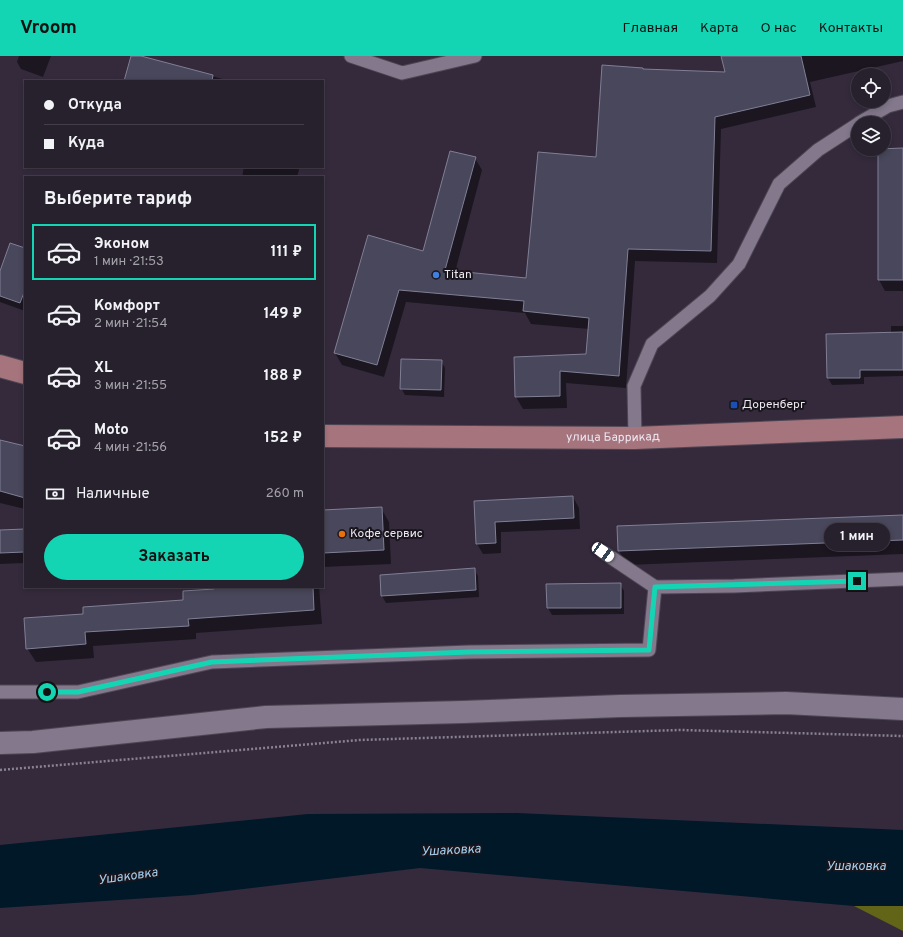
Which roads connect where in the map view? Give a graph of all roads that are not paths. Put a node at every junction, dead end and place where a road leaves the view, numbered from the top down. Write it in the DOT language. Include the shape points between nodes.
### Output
graph roads {
  1 [pos="351,56"];
  2 [pos="476,56"];
  3 [pos="903,102"];
  4 [pos="870,116"];
  5 [pos="851,128"];
  6 [pos="0,366"];
  7 [pos="24,372"];
  8 [pos="903,427"];
  9 [pos="324,436"];
  10 [pos="634,438"];
  11 [pos="603,552"];
  12 [pos="903,579"];
  13 [pos="655,587"];
  14 [pos="0,692"];
  15 [pos="903,709"];
  16 [pos="0,743"];
  1 -- 2 [label="lane" via="402,73"];
  3 -- 4 [label="lane" via="888,106"];
  5 -- 10 [label="lane" via="818,150 779,184 739,264 710,296 652,344 634,386"];
  6 -- 7 [label="main road"];
  8 -- 10 [label="main road, улица Баррикад"];
  9 -- 10 [label="main road, улица Баррикад"];
  11 -- 13 [label="lane"];
  12 -- 13 [label="lane"];
  13 -- 14 [label="lane" via="649,650 469,652 212,662 78,692"];
  15 -- 16 [label="street" via="786,704 644,705 266,717 33,742"];
}
